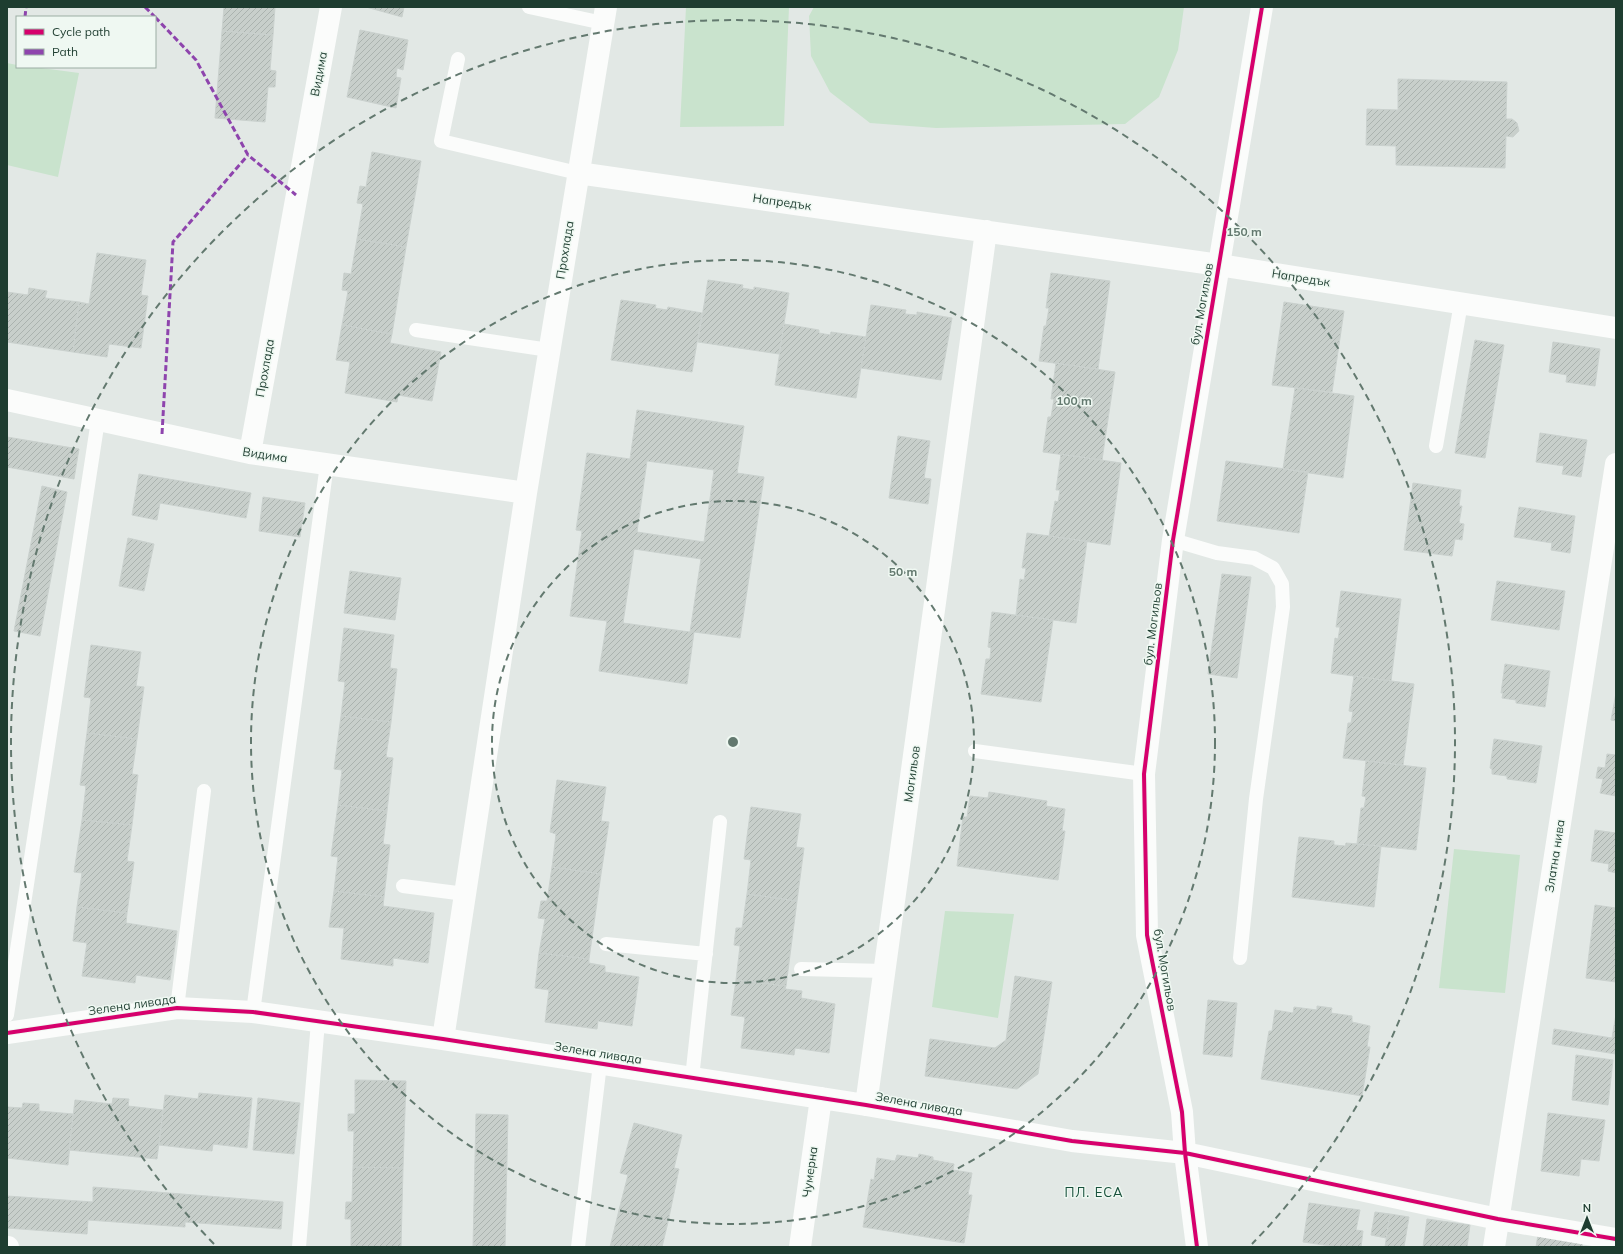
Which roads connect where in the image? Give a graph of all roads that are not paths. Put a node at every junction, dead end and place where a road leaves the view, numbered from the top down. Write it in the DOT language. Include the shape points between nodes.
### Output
graph roads {
  1 [pos="331,7"];
  2 [pos="529,7"];
  3 [pos="1262,7"];
  4 [pos="604,15"];
  5 [pos="458,59"];
  6 [pos="306,141"];
  7 [pos="578,173"];
  8 [pos="986,231"];
  9 [pos="1219,265"];
  10 [pos="1461,303"];
  11 [pos="1616,328"];
  12 [pos="416,330"];
  13 [pos="549,350"];
  14 [pos="7,400"];
  15 [pos="98,420"];
  16 [pos="1436,446"];
  17 [pos="250,453"];
  18 [pos="327,464"];
  19 [pos="1616,464"];
  20 [pos="526,493"];
  21 [pos="1173,540"];
  22 [pos="975,751"];
  23 [pos="1144,774"];
  24 [pos="204,791"];
  25 [pos="720,822"];
  26 [pos="403,886"];
  27 [pos="465,894"];
  28 [pos="606,944"];
  29 [pos="706,954"];
  30 [pos="1240,958"];
  31 [pos="12,959"];
  32 [pos="801,969"];
  33 [pos="885,971"];
  34 [pos="177,1008"];
  35 [pos="253,1012"];
  36 [pos="7,1015"];
  37 [pos="318,1022"];
  38 [pos="7,1033"];
  39 [pos="443,1040"];
  40 [pos="600,1064"];
  41 [pos="692,1078"];
  42 [pos="821,1098"];
  43 [pos="866,1105"];
  44 [pos="1185,1153"];
  45 [pos="1498,1219"];
  46 [pos="1616,1239"];
  47 [pos="299,1247"];
  48 [pos="578,1247"];
  49 [pos="800,1247"];
  50 [pos="1197,1247"];
  51 [pos="1494,1247"];
  1 -- 6 [label="street, Видима"];
  2 -- 4 [label="lane"];
  3 -- 9 [label="street, бул. Могильов"];
  4 -- 7 [label="street, Прохлада"];
  5 -- 7 [label="lane" via="441,141"];
  6 -- 17 [label="street, Прохлада"];
  7 -- 8 [label="street, Напредък"];
  7 -- 13 [label="street, Прохлада"];
  8 -- 9 [label="street, Напредък"];
  8 -- 33 [label="street, Могильов"];
  9 -- 10 [label="street, Напредък"];
  9 -- 21 [label="street, бул. Могильов"];
  10 -- 11 [label="street, Напредък"];
  10 -- 16 [label="lane"];
  12 -- 13 [label="lane"];
  13 -- 20 [label="street, Прохлада"];
  14 -- 15 [label="street, Видима"];
  15 -- 17 [label="street, Видима"];
  15 -- 31 [label="lane"];
  17 -- 18 [label="street, Видима"];
  18 -- 20 [label="street, Видима"];
  18 -- 35 [label="lane"];
  19 -- 45 [label="street, Златна нива"];
  20 -- 27 [label="street, Прохлада"];
  21 -- 23 [label="street, бул. Могильов"];
  21 -- 30 [label="lane" via="1217,553 1254,558 1273,568 1282,584 1283,607 1256,799"];
  22 -- 23 [label="lane"];
  23 -- 44 [label="street, бул. Могильов" via="1147,935 1182,1112"];
  24 -- 34 [label="lane"];
  25 -- 29 [label="lane"];
  26 -- 27 [label="lane"];
  27 -- 39 [label="street, Прохлада"];
  28 -- 29 [label="lane"];
  29 -- 41 [label="lane"];
  31 -- 36 [label="lane"];
  32 -- 33 [label="lane"];
  33 -- 43 [label="street, Могильов"];
  34 -- 35 [label="street, Зелена ливада"];
  34 -- 38 [label="street, Зелена ливада"];
  35 -- 37 [label="street, Зелена ливада"];
  37 -- 39 [label="street, Зелена ливада"];
  37 -- 47 [label="lane"];
  39 -- 40 [label="street, Зелена ливада"];
  40 -- 41 [label="street, Зелена ливада"];
  40 -- 48 [label="lane"];
  41 -- 42 [label="street, Зелена ливада"];
  42 -- 43 [label="street, Зелена ливада"];
  42 -- 49 [label="street, Чумерна"];
  43 -- 44 [label="street, Зелена ливада" via="1072,1141"];
  44 -- 45 [label="street, Зелена ливада"];
  44 -- 50 [label="street, бул. Могильов"];
  45 -- 46 [label="street, Зелена ливада"];
  45 -- 51 [label="street, Златна нива"];
}
